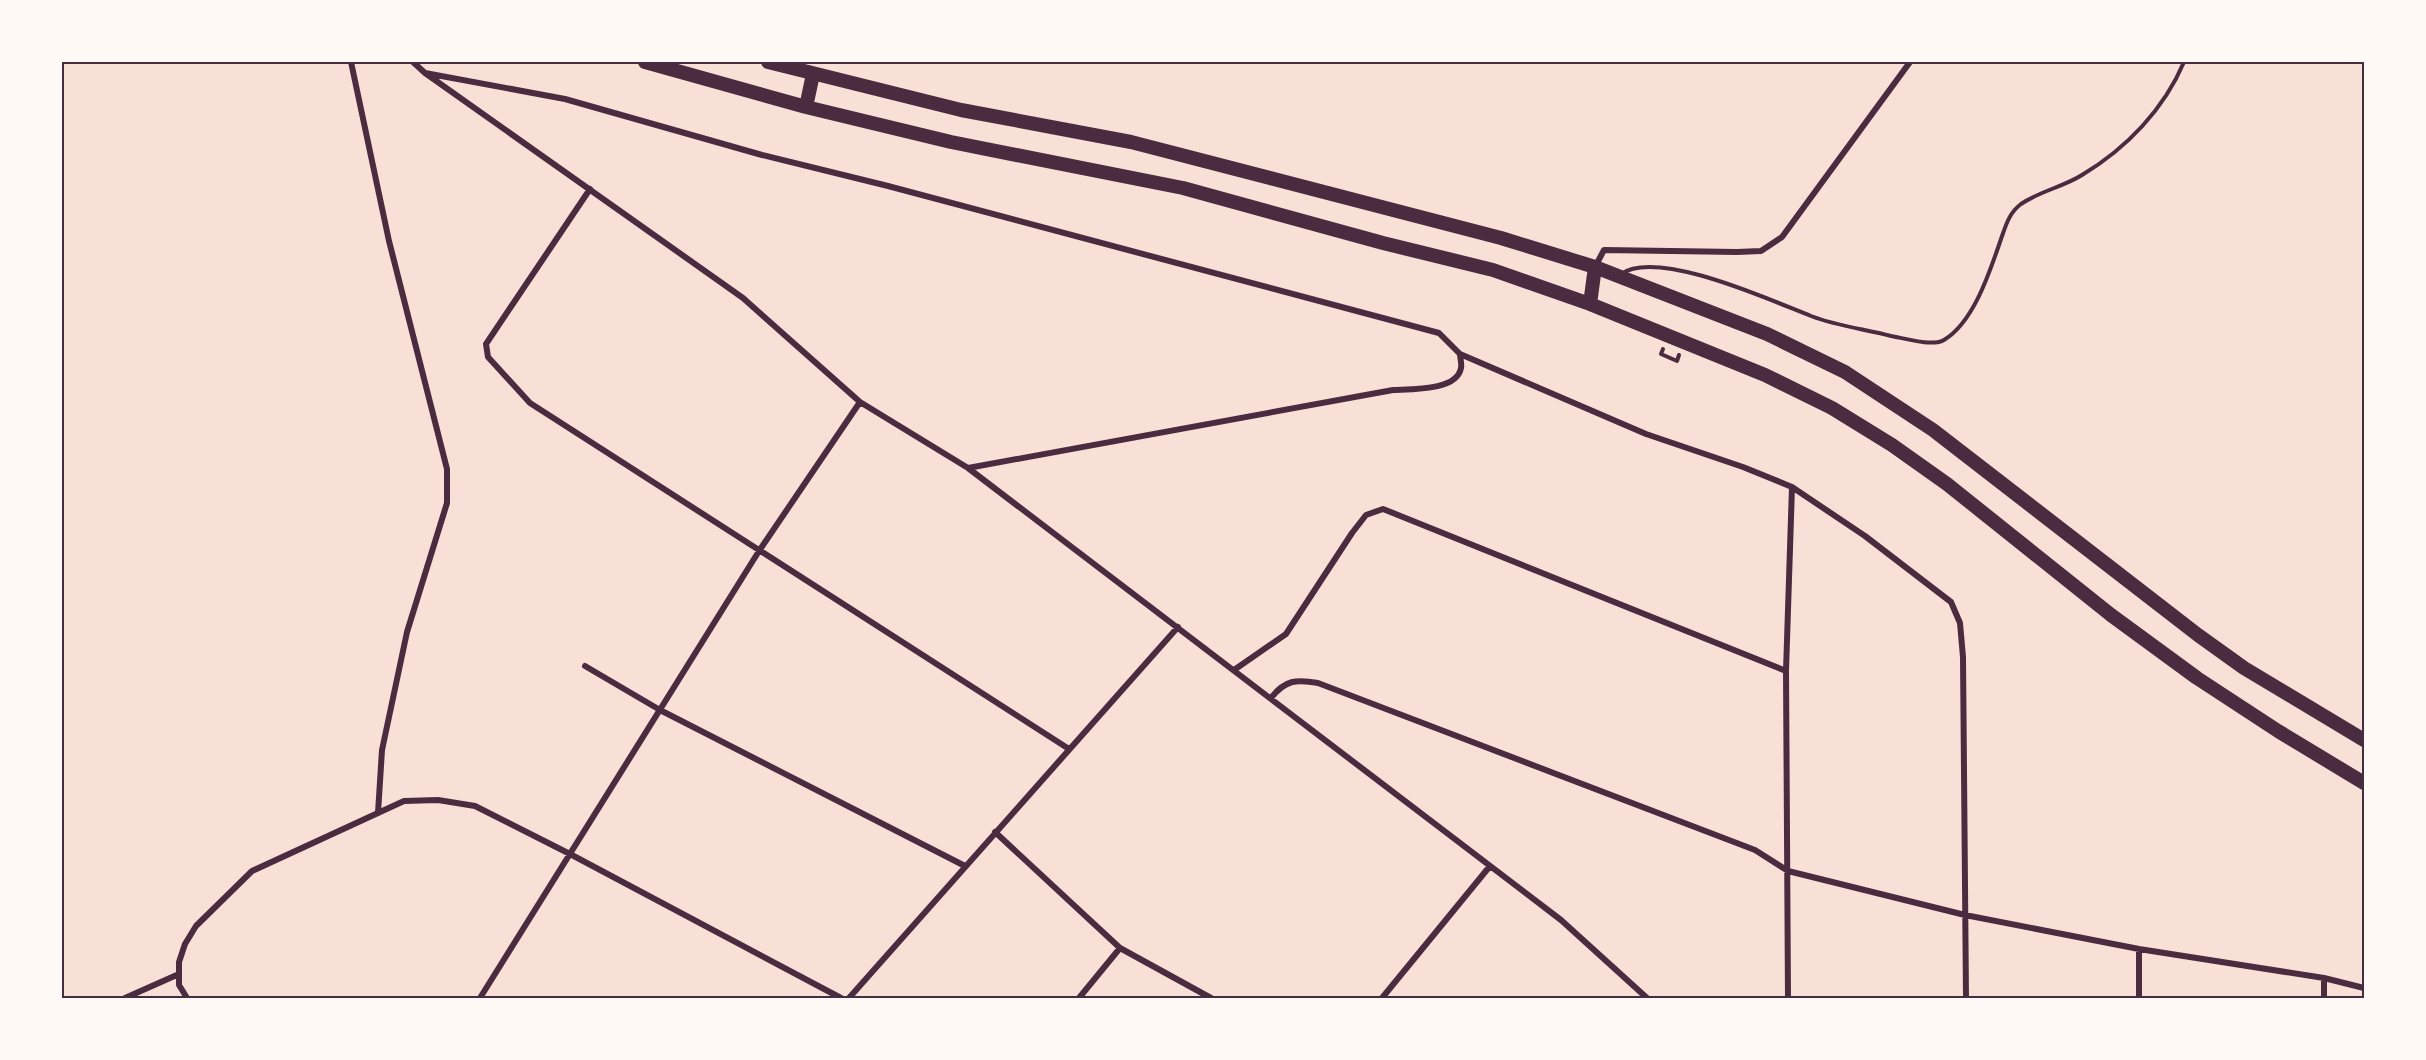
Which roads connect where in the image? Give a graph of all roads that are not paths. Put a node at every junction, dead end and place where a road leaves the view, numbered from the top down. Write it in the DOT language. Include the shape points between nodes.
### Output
graph roads {
  1 [pos="351,62"];
  2 [pos="413,62"];
  3 [pos="645,62"];
  4 [pos="768,62"];
  5 [pos="1910,62"];
  6 [pos="2184,62"];
  7 [pos="425,73"];
  8 [pos="813,74"];
  9 [pos="806,107"];
  10 [pos="590,189"];
  11 [pos="1595,267"];
  12 [pos="1618,276"];
  13 [pos="1590,304"];
  14 [pos="1460,354"];
  15 [pos="860,402"];
  16 [pos="968,468"];
  17 [pos="1792,487"];
  18 [pos="759,551"];
  19 [pos="1178,627"];
  20 [pos="585,666"];
  21 [pos="1234,670"];
  22 [pos="1786,671"];
  23 [pos="1271,699"];
  24 [pos="660,710"];
  25 [pos="2364,740"];
  26 [pos="1069,749"];
  27 [pos="2364,783"];
  28 [pos="378,813"];
  29 [pos="995,832"];
  30 [pos="570,854"];
  31 [pos="965,866"];
  32 [pos="1490,866"];
  33 [pos="1788,871"];
  34 [pos="1965,915"];
  35 [pos="1120,948"];
  36 [pos="2139,949"];
  37 [pos="178,974"];
  38 [pos="2324,978"];
  39 [pos="2364,988"];
  40 [pos="125,999"];
  41 [pos="187,999"];
  42 [pos="480,999"];
  43 [pos="841,999"];
  44 [pos="849,999"];
  45 [pos="1079,999"];
  46 [pos="1211,999"];
  47 [pos="1382,999"];
  48 [pos="1647,999"];
  49 [pos="1788,999"];
  50 [pos="1966,999"];
  51 [pos="2139,999"];
  52 [pos="2324,999"];
  1 -- 28 [label="street" via="390,241 447,469 447,503 407,632 382,750"];
  2 -- 7 [label="street"];
  3 -- 9 [label="highway"];
  4 -- 8 [label="highway"];
  5 -- 11 [label="street" via="1782,237 1761,251 1604,250"];
  6 -- 12 [label="lane" via="2155,113 2124,144 2082,176 2020,205 2007,220 1983,286 1961,327 1942,342 1914,341 1847,327 1682,270 1644,266 1629,268"];
  7 -- 10 [label="street"];
  7 -- 14 [label="street" via="565,99 762,155 1439,333"];
  8 -- 9 [label="highway"];
  8 -- 11 [label="highway" via="961,111 1131,142 1501,238"];
  9 -- 13 [label="highway" via="951,142 1183,188 1493,270"];
  10 -- 15 [label="street" via="744,298"];
  10 -- 18 [label="street" via="486,344 488,357 530,403"];
  11 -- 12 [label="highway"];
  11 -- 13 [label="highway"];
  12 -- 25 [label="highway" via="1767,334 1845,372 1933,430 2207,642"];
  13 -- 27 [label="highway" via="1764,375 1832,408 1892,445 2197,678"];
  14 -- 16 [label="street" via="1461,368 1454,380 1433,388 1394,390"];
  14 -- 17 [label="street" via="1646,434"];
  15 -- 16 [label="street"];
  15 -- 18 [label="street"];
  16 -- 19 [label="street"];
  17 -- 22 [label="street"];
  17 -- 34 [label="street" via="1865,536 1951,602 1960,623"];
  18 -- 24 [label="street"];
  18 -- 26 [label="street"];
  19 -- 21 [label="street"];
  19 -- 26 [label="street"];
  20 -- 24 [label="street"];
  21 -- 22 [label="street" via="1286,634 1352,533 1366,515 1383,509"];
  21 -- 23 [label="street"];
  22 -- 33 [label="street"];
  23 -- 32 [label="street"];
  23 -- 33 [label="street" via="1281,686 1290,682 1318,683 1755,850"];
  24 -- 30 [label="street"];
  24 -- 31 [label="street"];
  26 -- 29 [label="street"];
  28 -- 30 [label="street" via="404,801 438,800 475,806"];
  28 -- 37 [label="street" via="252,871 196,926 184,944"];
  29 -- 31 [label="street"];
  29 -- 35 [label="street"];
  30 -- 42 [label="street"];
  30 -- 43 [label="street"];
  31 -- 44 [label="street"];
  32 -- 47 [label="street"];
  32 -- 48 [label="street" via="1561,920"];
  33 -- 34 [label="street"];
  33 -- 49 [label="street"];
  34 -- 36 [label="street"];
  34 -- 50 [label="street"];
  35 -- 45 [label="street"];
  35 -- 46 [label="street"];
  36 -- 38 [label="street"];
  36 -- 51 [label="street"];
  37 -- 40 [label="street"];
  37 -- 41 [label="street" via="179,986"];
  38 -- 39 [label="street"];
  38 -- 52 [label="street"];
}
